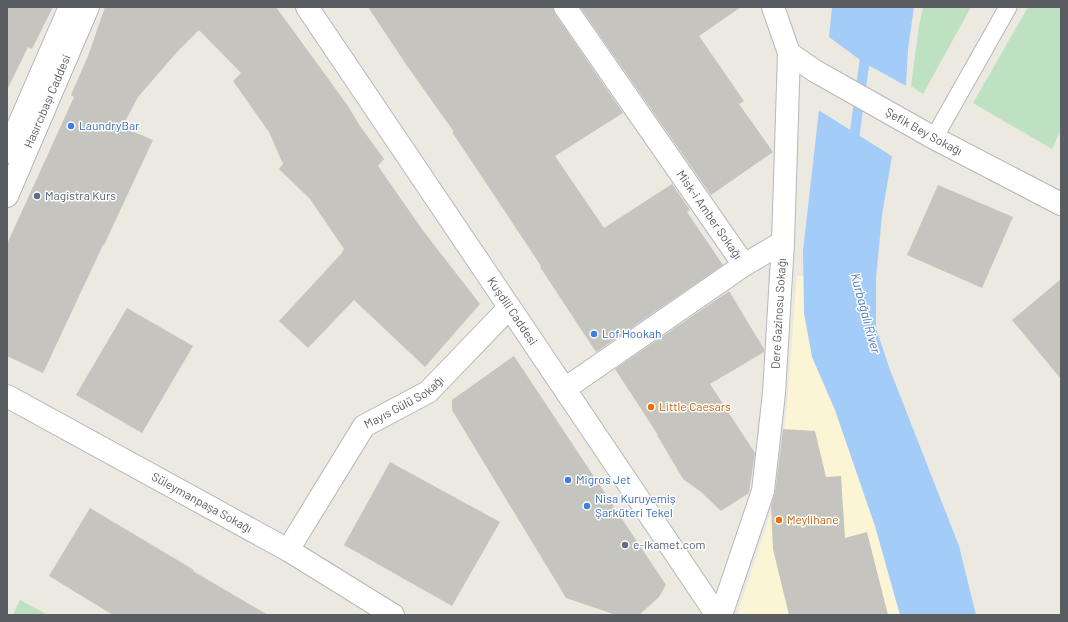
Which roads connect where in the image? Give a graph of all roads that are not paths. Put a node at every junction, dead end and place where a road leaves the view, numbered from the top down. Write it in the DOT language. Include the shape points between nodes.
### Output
graph roads {
  1 [pos="70,7"];
  2 [pos="88,7"];
  3 [pos="306,7"];
  4 [pos="565,7"];
  5 [pos="773,7"];
  6 [pos="1008,7"];
  7 [pos="789,53"];
  8 [pos="934,138"];
  9 [pos="8,144"];
  10 [pos="7,196"];
  11 [pos="1061,204"];
  12 [pos="783,242"];
  13 [pos="744,265"];
  14 [pos="509,308"];
  15 [pos="566,388"];
  16 [pos="7,396"];
  17 [pos="288,550"];
  18 [pos="393,615"];
  19 [pos="718,615"];
  20 [pos="721,615"];
  1 -- 9 [label="street, Hasırcıbaşı Caddesi"];
  2 -- 10 [label="street, Hasırcıbaşı Caddesi"];
  3 -- 14 [label="street, Kuşdili Caddesi"];
  4 -- 13 [label="street, Misk-i Amber Sokağı"];
  5 -- 7 [label="street, Dere Gazinosu Sokağı"];
  6 -- 8 [label="lane"];
  7 -- 8 [label="street, Şefik Bey Sokağı" via="815,71"];
  7 -- 12 [label="street, Dere Gazinosu Sokağı"];
  8 -- 11 [label="street, Şefik Bey Sokağı"];
  12 -- 13 [label="street"];
  12 -- 20 [label="street, Dere Gazinosu Sokağı" via="774,393 762,491"];
  13 -- 15 [label="street, Misk-i Amber Sokağı"];
  14 -- 15 [label="street, Kuşdili Caddesi"];
  14 -- 17 [label="street, Mayıs Gülü Sokağı" via="428,392 364,426"];
  15 -- 19 [label="street, Kuşdili Caddesi"];
  16 -- 17 [label="street, Süleymanpaşa Sokağı"];
  17 -- 18 [label="street, Süleymanpaşa Sokağı"];
}
